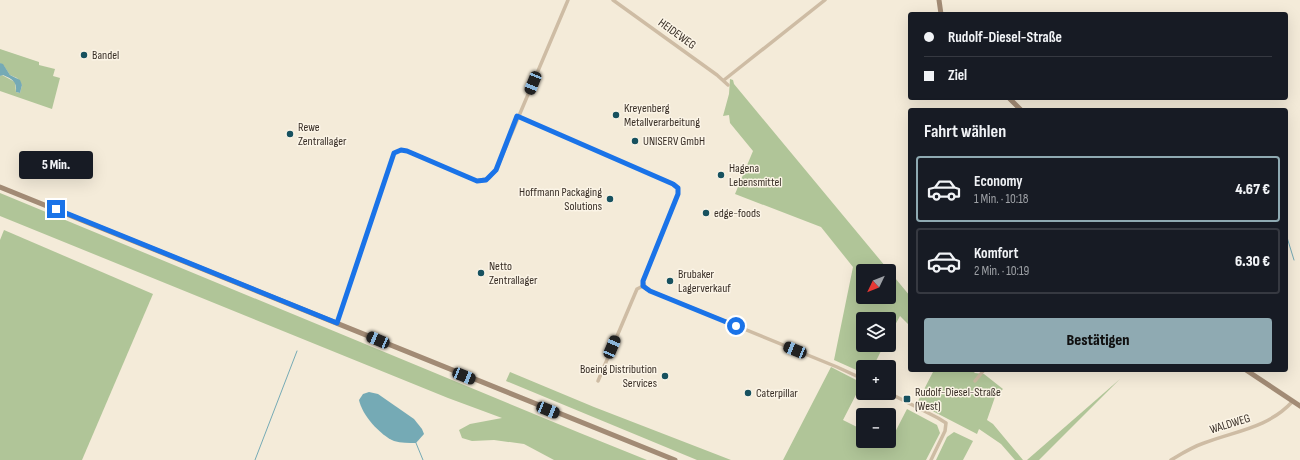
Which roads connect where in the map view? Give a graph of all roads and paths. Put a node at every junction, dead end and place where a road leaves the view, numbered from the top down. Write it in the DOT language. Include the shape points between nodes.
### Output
graph roads {
  1 [pos="568,0"];
  2 [pos="612,0"];
  3 [pos="825,0"];
  4 [pos="939,0"];
  5 [pos="941,12"];
  6 [pos="724,80"];
  7 [pos="728,85"];
  8 [pos="1011,100"];
  9 [pos="1019,108"];
  10 [pos="517,116"];
  11 [pos="0,187"];
  12 [pos="643,286"];
  13 [pos="337,323"];
  14 [pos="982,372"];
  15 [pos="1249,372"];
  16 [pos="856,376"];
  17 [pos="598,381"];
  18 [pos="975,381"];
  19 [pos="896,397"];
  20 [pos="1292,402"];
  21 [pos="1300,406"];
  22 [pos="675,460"];
  23 [pos="931,460"];
  24 [pos="1171,460"];
  1 -- 10 [label="street"];
  2 -- 6 [label="street, HEIDEWEG"];
  3 -- 6 [label="street"];
  4 -- 5 [label="main road"];
  6 -- 7 [label="street, HEIDEWEG"];
  8 -- 9 [label="main road"];
  10 -- 12 [label="street" via="678,188 678,194"];
  10 -- 13 [label="street" via="496,170 486,180 477,181 407,151 394,153"];
  11 -- 13 [label="main road"];
  12 -- 16 [label="street"];
  12 -- 17 [label="street" via="637,289"];
  13 -- 22 [label="main road"];
  14 -- 18 [label="street"];
  15 -- 20 [label="main road"];
  19 -- 23 [label="street" via="946,423 945,431"];
  20 -- 21 [label="main road"];
  20 -- 24 [label="street, WALDWEG" via="1276,417 1255,427 1203,443"];
}
